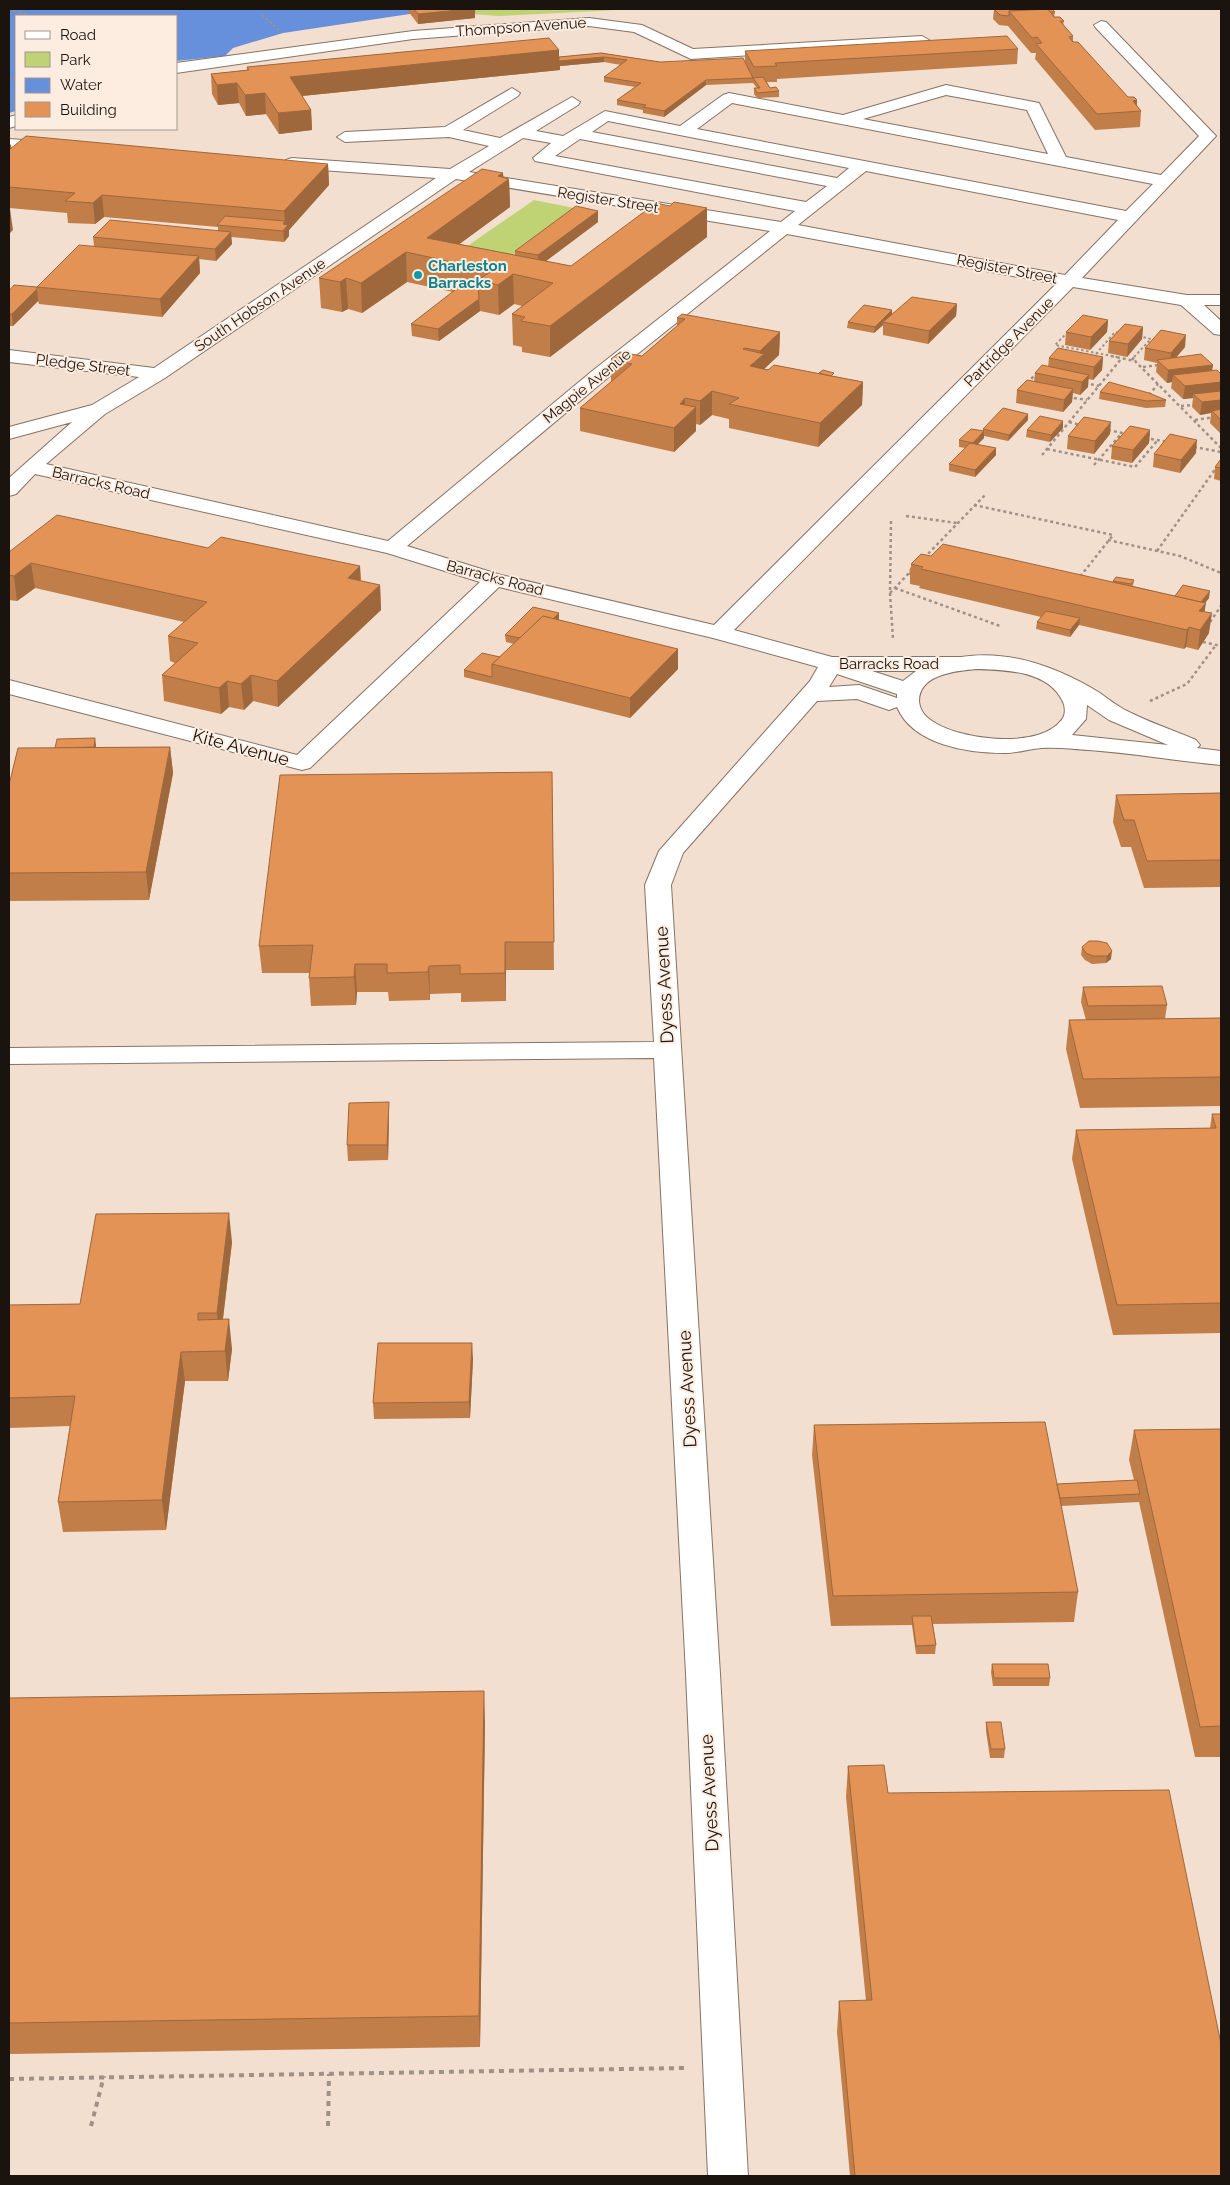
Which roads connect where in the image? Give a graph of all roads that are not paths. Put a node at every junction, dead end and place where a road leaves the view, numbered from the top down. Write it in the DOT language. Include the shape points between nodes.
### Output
graph roads {
  1 [pos="1101,25"];
  2 [pos="302,38"];
  3 [pos="922,40"];
  4 [pos="316,48"];
  5 [pos="178,68"];
  6 [pos="512,93"];
  7 [pos="572,102"];
  8 [pos="843,120"];
  9 [pos="683,131"];
  10 [pos="449,132"];
  11 [pos="521,133"];
  12 [pos="345,137"];
  13 [pos="571,138"];
  14 [pos="9,144"];
  15 [pos="504,144"];
  16 [pos="68,148"];
  17 [pos="1060,161"];
  18 [pos="275,162"];
  19 [pos="863,165"];
  20 [pos="453,174"];
  21 [pos="1165,181"];
  22 [pos="839,183"];
  23 [pos="809,208"];
  24 [pos="1131,217"];
  25 [pos="785,228"];
  26 [pos="1069,281"];
  27 [pos="1187,300"];
  28 [pos="1221,300"];
  29 [pos="1221,330"];
  30 [pos="9,356"];
  31 [pos="158,374"];
  32 [pos="98,410"];
  33 [pos="9,433"];
  34 [pos="30,467"];
  35 [pos="9,490"];
  36 [pos="392,548"];
  37 [pos="495,580"];
  38 [pos="719,633"];
  39 [pos="831,664"];
  40 [pos="962,664"];
  41 [pos="1054,679"];
  42 [pos="9,687"];
  43 [pos="810,695"];
  44 [pos="909,701"];
  45 [pos="1042,741"];
  46 [pos="1218,757"];
  47 [pos="667,1050"];
  48 [pos="9,1056"];
  49 [pos="728,2176"];
  1 -- 21 [label="street, Partridge Avenue" via="1208,136 1205,149"];
  2 -- 4 [label="street"];
  3 -- 4 [label="street, Thompson Avenue" via="691,54 637,28 589,22 413,35"];
  4 -- 5 [label="street, Thompson Avenue"];
  6 -- 10 [label="street"];
  7 -- 11 [label="street, South Hobson Avenue"];
  8 -- 9 [label="street" via="729,98"];
  8 -- 17 [label="street"];
  8 -- 17 [label="street" via="946,90 1033,106"];
  9 -- 13 [label="street" via="605,116"];
  9 -- 19 [label="street"];
  10 -- 12 [label="street"];
  10 -- 15 [label="street"];
  11 -- 13 [label="street"];
  11 -- 15 [label="street, South Hobson Avenue"];
  13 -- 22 [label="street"];
  13 -- 23 [label="street" via="541,158"];
  14 -- 16 [label="street"];
  15 -- 20 [label="street, South Hobson Avenue"];
  17 -- 21 [label="street"];
  18 -- 20 [label="street, Register Street"];
  19 -- 22 [label="street, Magpie Avenue"];
  19 -- 24 [label="street"];
  20 -- 25 [label="street, Register Street"];
  20 -- 31 [label="street, South Hobson Avenue"];
  21 -- 24 [label="street, Partridge Avenue"];
  22 -- 23 [label="street, Magpie Avenue"];
  23 -- 25 [label="street, Magpie Avenue"];
  24 -- 26 [label="street, Partridge Avenue"];
  25 -- 26 [label="street, Register Street"];
  25 -- 36 [label="street, Magpie Avenue" via="598,376"];
  26 -- 27 [label="street, Register Street"];
  26 -- 38 [label="street, Partridge Avenue"];
  27 -- 28 [label="street, Register Street"];
  27 -- 29 [label="street"];
  30 -- 31 [label="street, Pledge Street"];
  31 -- 32 [label="street, South Hobson Avenue"];
  32 -- 33 [label="street"];
  32 -- 34 [label="street, South Hobson Avenue"];
  34 -- 35 [label="street, South Hobson Avenue"];
  34 -- 36 [label="street, Barracks Road"];
  36 -- 37 [label="street, Barracks Road"];
  37 -- 38 [label="street, Barracks Road"];
  37 -- 42 [label="street, Kite Avenue" via="302,764"];
  38 -- 39 [label="street, Barracks Road"];
  39 -- 40 [label="street, Barracks Road"];
  39 -- 43 [label="street, Dyess Avenue"];
  39 -- 44 [label="street"];
  40 -- 41 [label="street" via="1004,663 1032,669"];
  40 -- 44 [label="street" via="926,673 912,685"];
  41 -- 45 [label="street" via="1070,692 1077,706 1073,721 1061,732"];
  41 -- 46 [label="street" via="1117,715"];
  43 -- 44 [label="street" via="859,692"];
  43 -- 47 [label="street, Dyess Avenue" via="671,850 658,884"];
  44 -- 45 [label="street" via="926,728 963,743 1008,746"];
  45 -- 46 [label="street"];
  47 -- 48 [label="street"];
  47 -- 49 [label="street, Dyess Avenue"];
}
